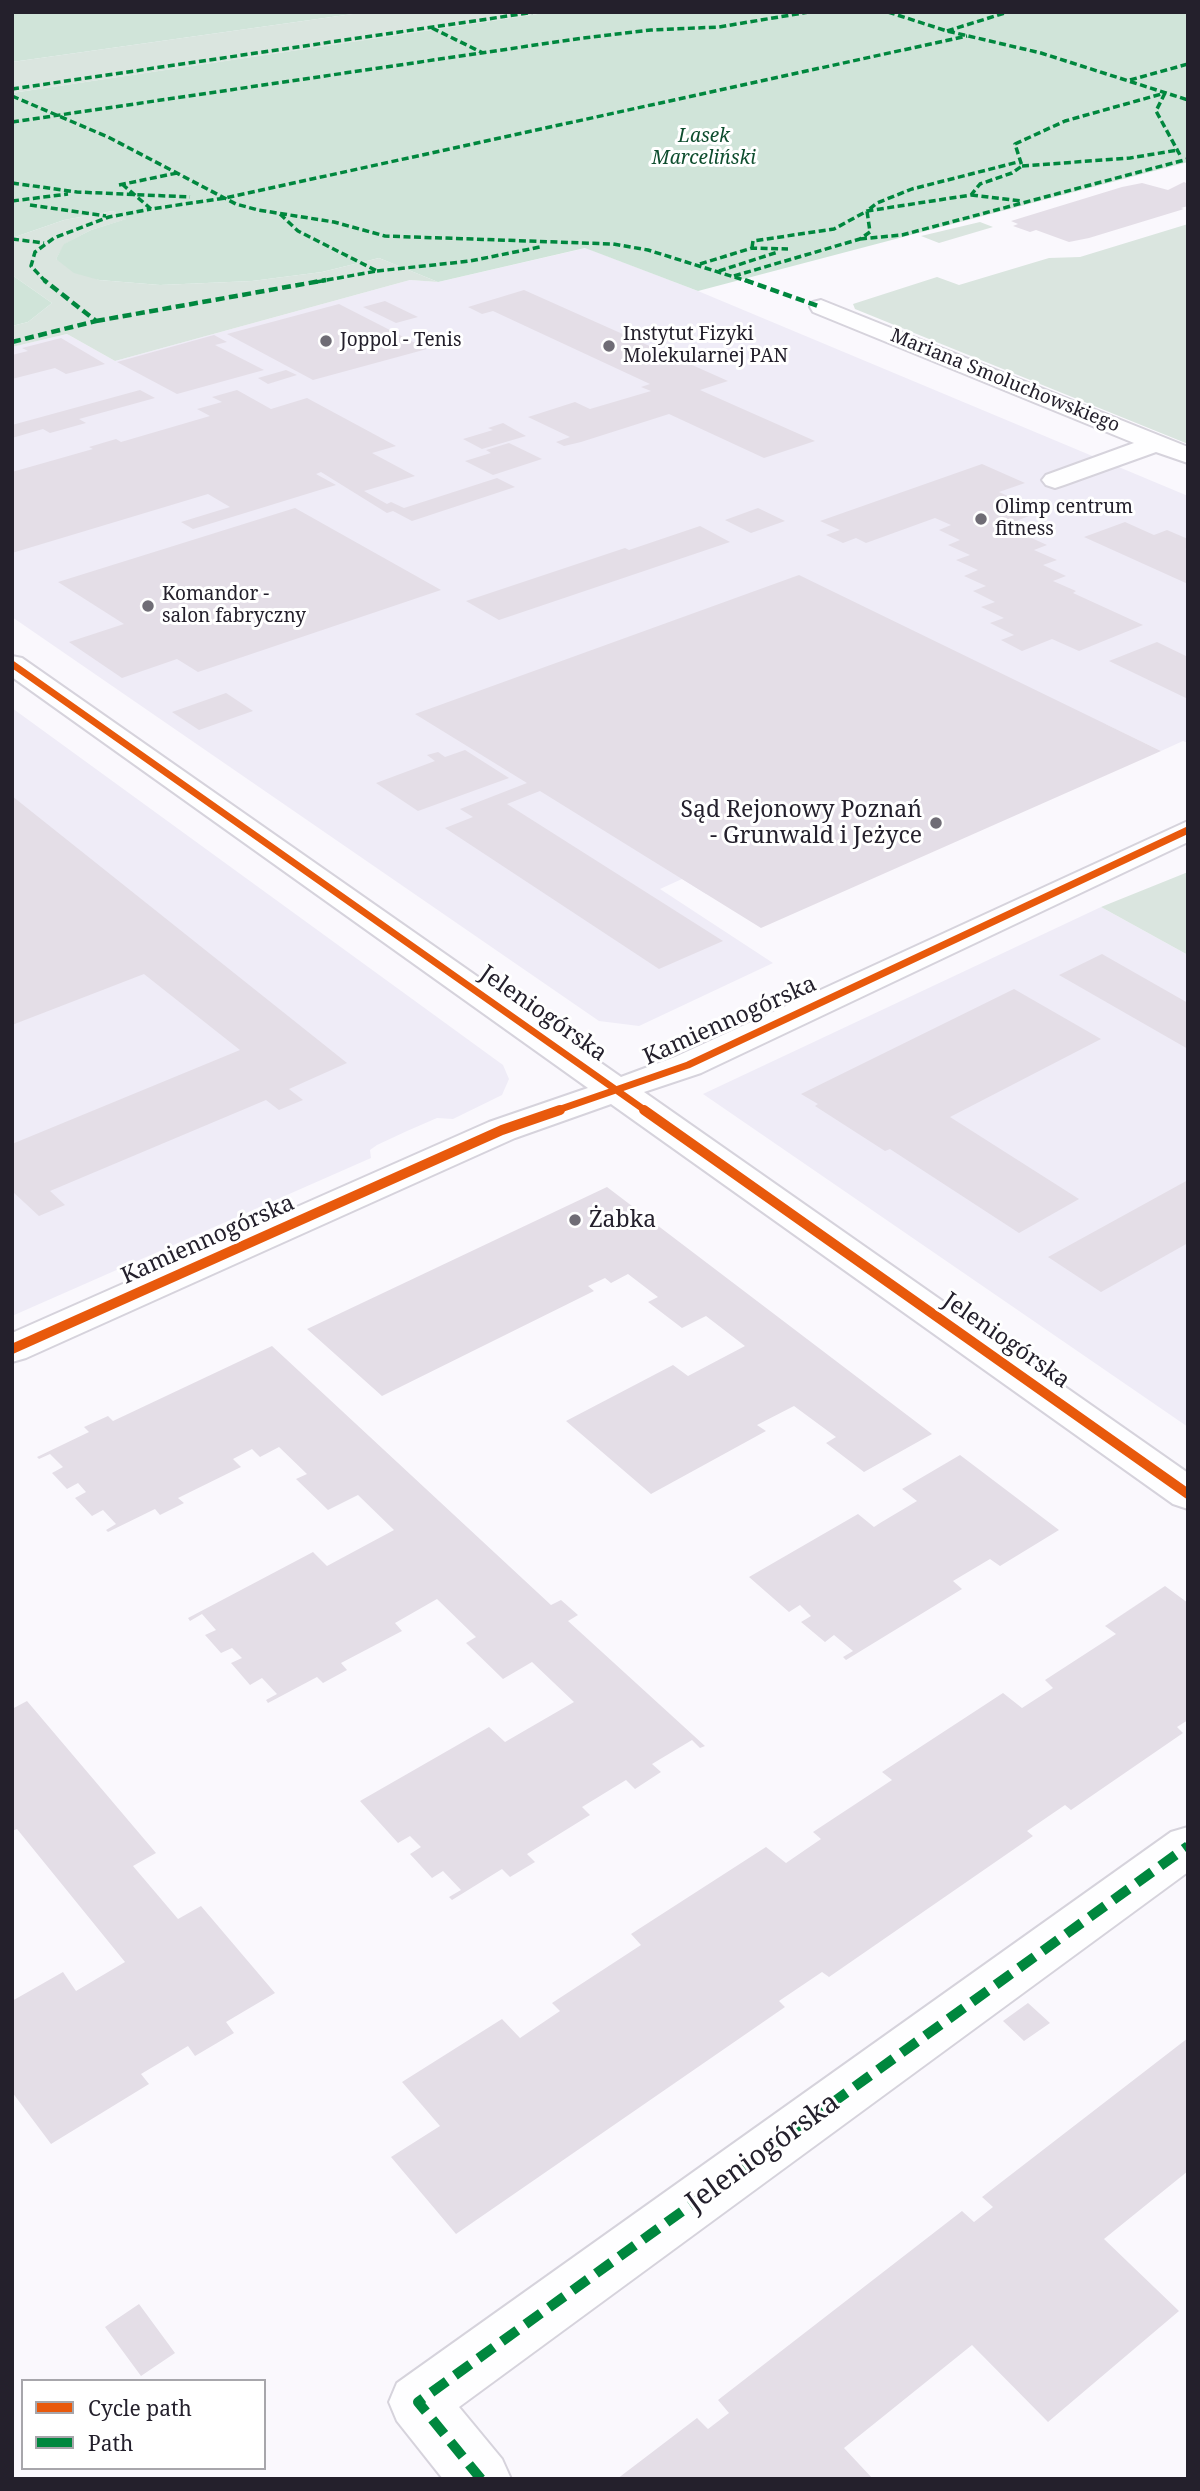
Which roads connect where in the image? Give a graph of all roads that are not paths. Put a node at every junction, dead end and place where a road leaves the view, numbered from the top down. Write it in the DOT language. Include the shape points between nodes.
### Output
graph roads {
  1 [pos="821,307"];
  2 [pos="1156,443"];
  3 [pos="1188,456"];
  4 [pos="1055,480"];
  5 [pos="12,664"];
  6 [pos="1188,830"];
  7 [pos="617,1090"];
  8 [pos="12,1349"];
  9 [pos="1188,1494"];
  10 [pos="1188,1846"];
  11 [pos="481,2479"];
  1 -- 2 [label="street, Mariana Smoluchowskiego"];
  2 -- 3 [label="street, Mariana Smoluchowskiego"];
  2 -- 4 [label="street"];
  5 -- 7 [label="street, Jeleniogórska"];
  6 -- 7 [label="street, Kamiennogórska" via="688,1065"];
  7 -- 8 [label="street, Kamiennogórska" via="502,1130"];
  7 -- 9 [label="street, Jeleniogórska"];
  10 -- 11 [label="street, Jeleniogórska" via="418,2402"];
}
